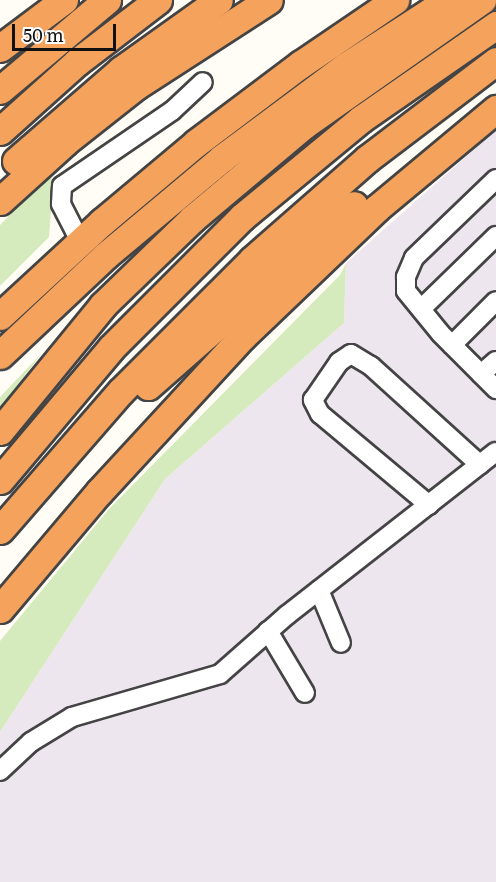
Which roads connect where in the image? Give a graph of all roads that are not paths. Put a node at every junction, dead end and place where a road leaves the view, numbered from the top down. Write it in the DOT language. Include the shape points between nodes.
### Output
graph roads {
  1 [pos="64,0"];
  2 [pos="107,0"];
  3 [pos="158,0"];
  4 [pos="219,0"];
  5 [pos="269,0"];
  6 [pos="395,0"];
  7 [pos="447,0"];
  8 [pos="482,0"];
  9 [pos="496,25"];
  10 [pos="0,48"];
  11 [pos="496,62"];
  12 [pos="203,82"];
  13 [pos="0,90"];
  14 [pos="496,93"];
  15 [pos="496,109"];
  16 [pos="0,131"];
  17 [pos="0,178"];
  18 [pos="496,179"];
  19 [pos="0,201"];
  20 [pos="496,236"];
  21 [pos="81,241"];
  22 [pos="496,301"];
  23 [pos="421,309"];
  24 [pos="0,316"];
  25 [pos="452,345"];
  26 [pos="0,355"];
  27 [pos="496,361"];
  28 [pos="481,374"];
  29 [pos="496,389"];
  30 [pos="0,431"];
  31 [pos="496,452"];
  32 [pos="480,465"];
  33 [pos="0,480"];
  34 [pos="28,505"];
  35 [pos="429,505"];
  36 [pos="0,530"];
  37 [pos="0,540"];
  38 [pos="318,591"];
  39 [pos="0,609"];
  40 [pos="268,632"];
  41 [pos="341,643"];
  42 [pos="305,693"];
  43 [pos="0,771"];
  1 -- 10 [label="highway"];
  2 -- 13 [label="highway"];
  3 -- 16 [label="highway" via="85,56"];
  4 -- 17 [label="highway" via="106,81"];
  5 -- 19 [label="highway" via="136,86 65,142"];
  6 -- 21 [label="highway" via="245,105"];
  7 -- 26 [label="highway" via="346,66 214,164 105,256"];
  8 -- 30 [label="highway" via="319,113 192,219 103,305"];
  9 -- 33 [label="highway" via="361,119 242,217 111,348"];
  11 -- 34 [label="highway" via="368,159 252,260 128,383"];
  12 -- 21 [label="lane" via="172,111 62,186 61,204"];
  14 -- 34 [label="highway" via="376,186 183,355"];
  15 -- 39 [label="highway" via="384,201 243,336 107,483"];
  18 -- 23 [label="lane" via="414,258 406,277 406,291"];
  20 -- 23 [label="lane"];
  21 -- 24 [label="highway"];
  22 -- 25 [label="lane"];
  23 -- 25 [label="lane"];
  25 -- 28 [label="lane"];
  27 -- 28 [label="lane"];
  28 -- 29 [label="lane"];
  31 -- 32 [label="lane"];
  32 -- 35 [label="lane"];
  32 -- 35 [label="lane" via="364,361 351,354 339,362 313,400 320,414"];
  34 -- 36 [label="highway"];
  34 -- 37 [label="highway"];
  35 -- 38 [label="lane"];
  38 -- 40 [label="lane"];
  38 -- 41 [label="lane"];
  40 -- 42 [label="lane"];
  40 -- 43 [label="lane" via="220,674 72,717 31,742"];
}
